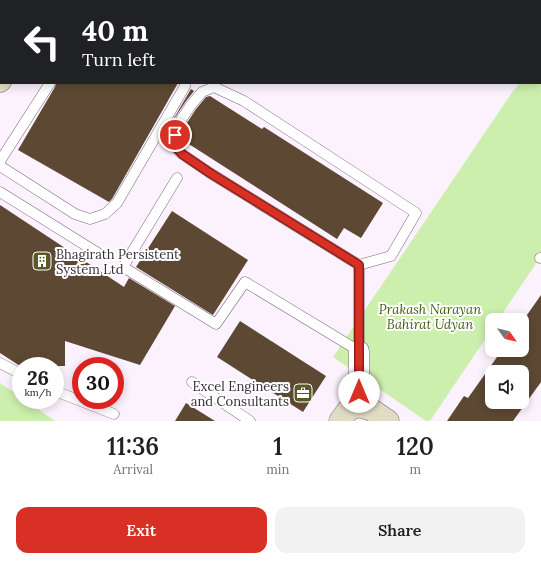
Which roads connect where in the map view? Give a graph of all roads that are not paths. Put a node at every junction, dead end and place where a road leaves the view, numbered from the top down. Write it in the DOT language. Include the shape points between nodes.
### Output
graph roads {
  1 [pos="49,84"];
  2 [pos="184,84"];
  3 [pos="0,161"];
  4 [pos="0,166"];
  5 [pos="177,178"];
  6 [pos="0,192"];
  7 [pos="101,255"];
  8 [pos="359,265"];
  9 [pos="359,351"];
  10 [pos="0,363"];
  11 [pos="12,369"];
  12 [pos="192,382"];
  13 [pos="64,394"];
  14 [pos="359,406"];
  15 [pos="114,414"];
  16 [pos="250,421"];
  17 [pos="340,421"];
  18 [pos="388,421"];
  1 -- 3 [label="lane"];
  2 -- 4 [label="lane" via="117,203 105,214 90,219 75,214"];
  5 -- 9 [label="lane" via="123,267 216,324 245,282"];
  6 -- 7 [label="lane"];
  8 -- 8 [label="lane" via="182,154 173,144 177,126 202,92 214,87 244,101 416,213 391,256"];
  8 -- 9 [label="lane"];
  9 -- 14 [label="street"];
  10 -- 11 [label="lane"];
  12 -- 16 [label="lane"];
  13 -- 15 [label="lane"];
  14 -- 17 [label="street" via="348,410"];
  14 -- 18 [label="street" via="372,410"];
}
